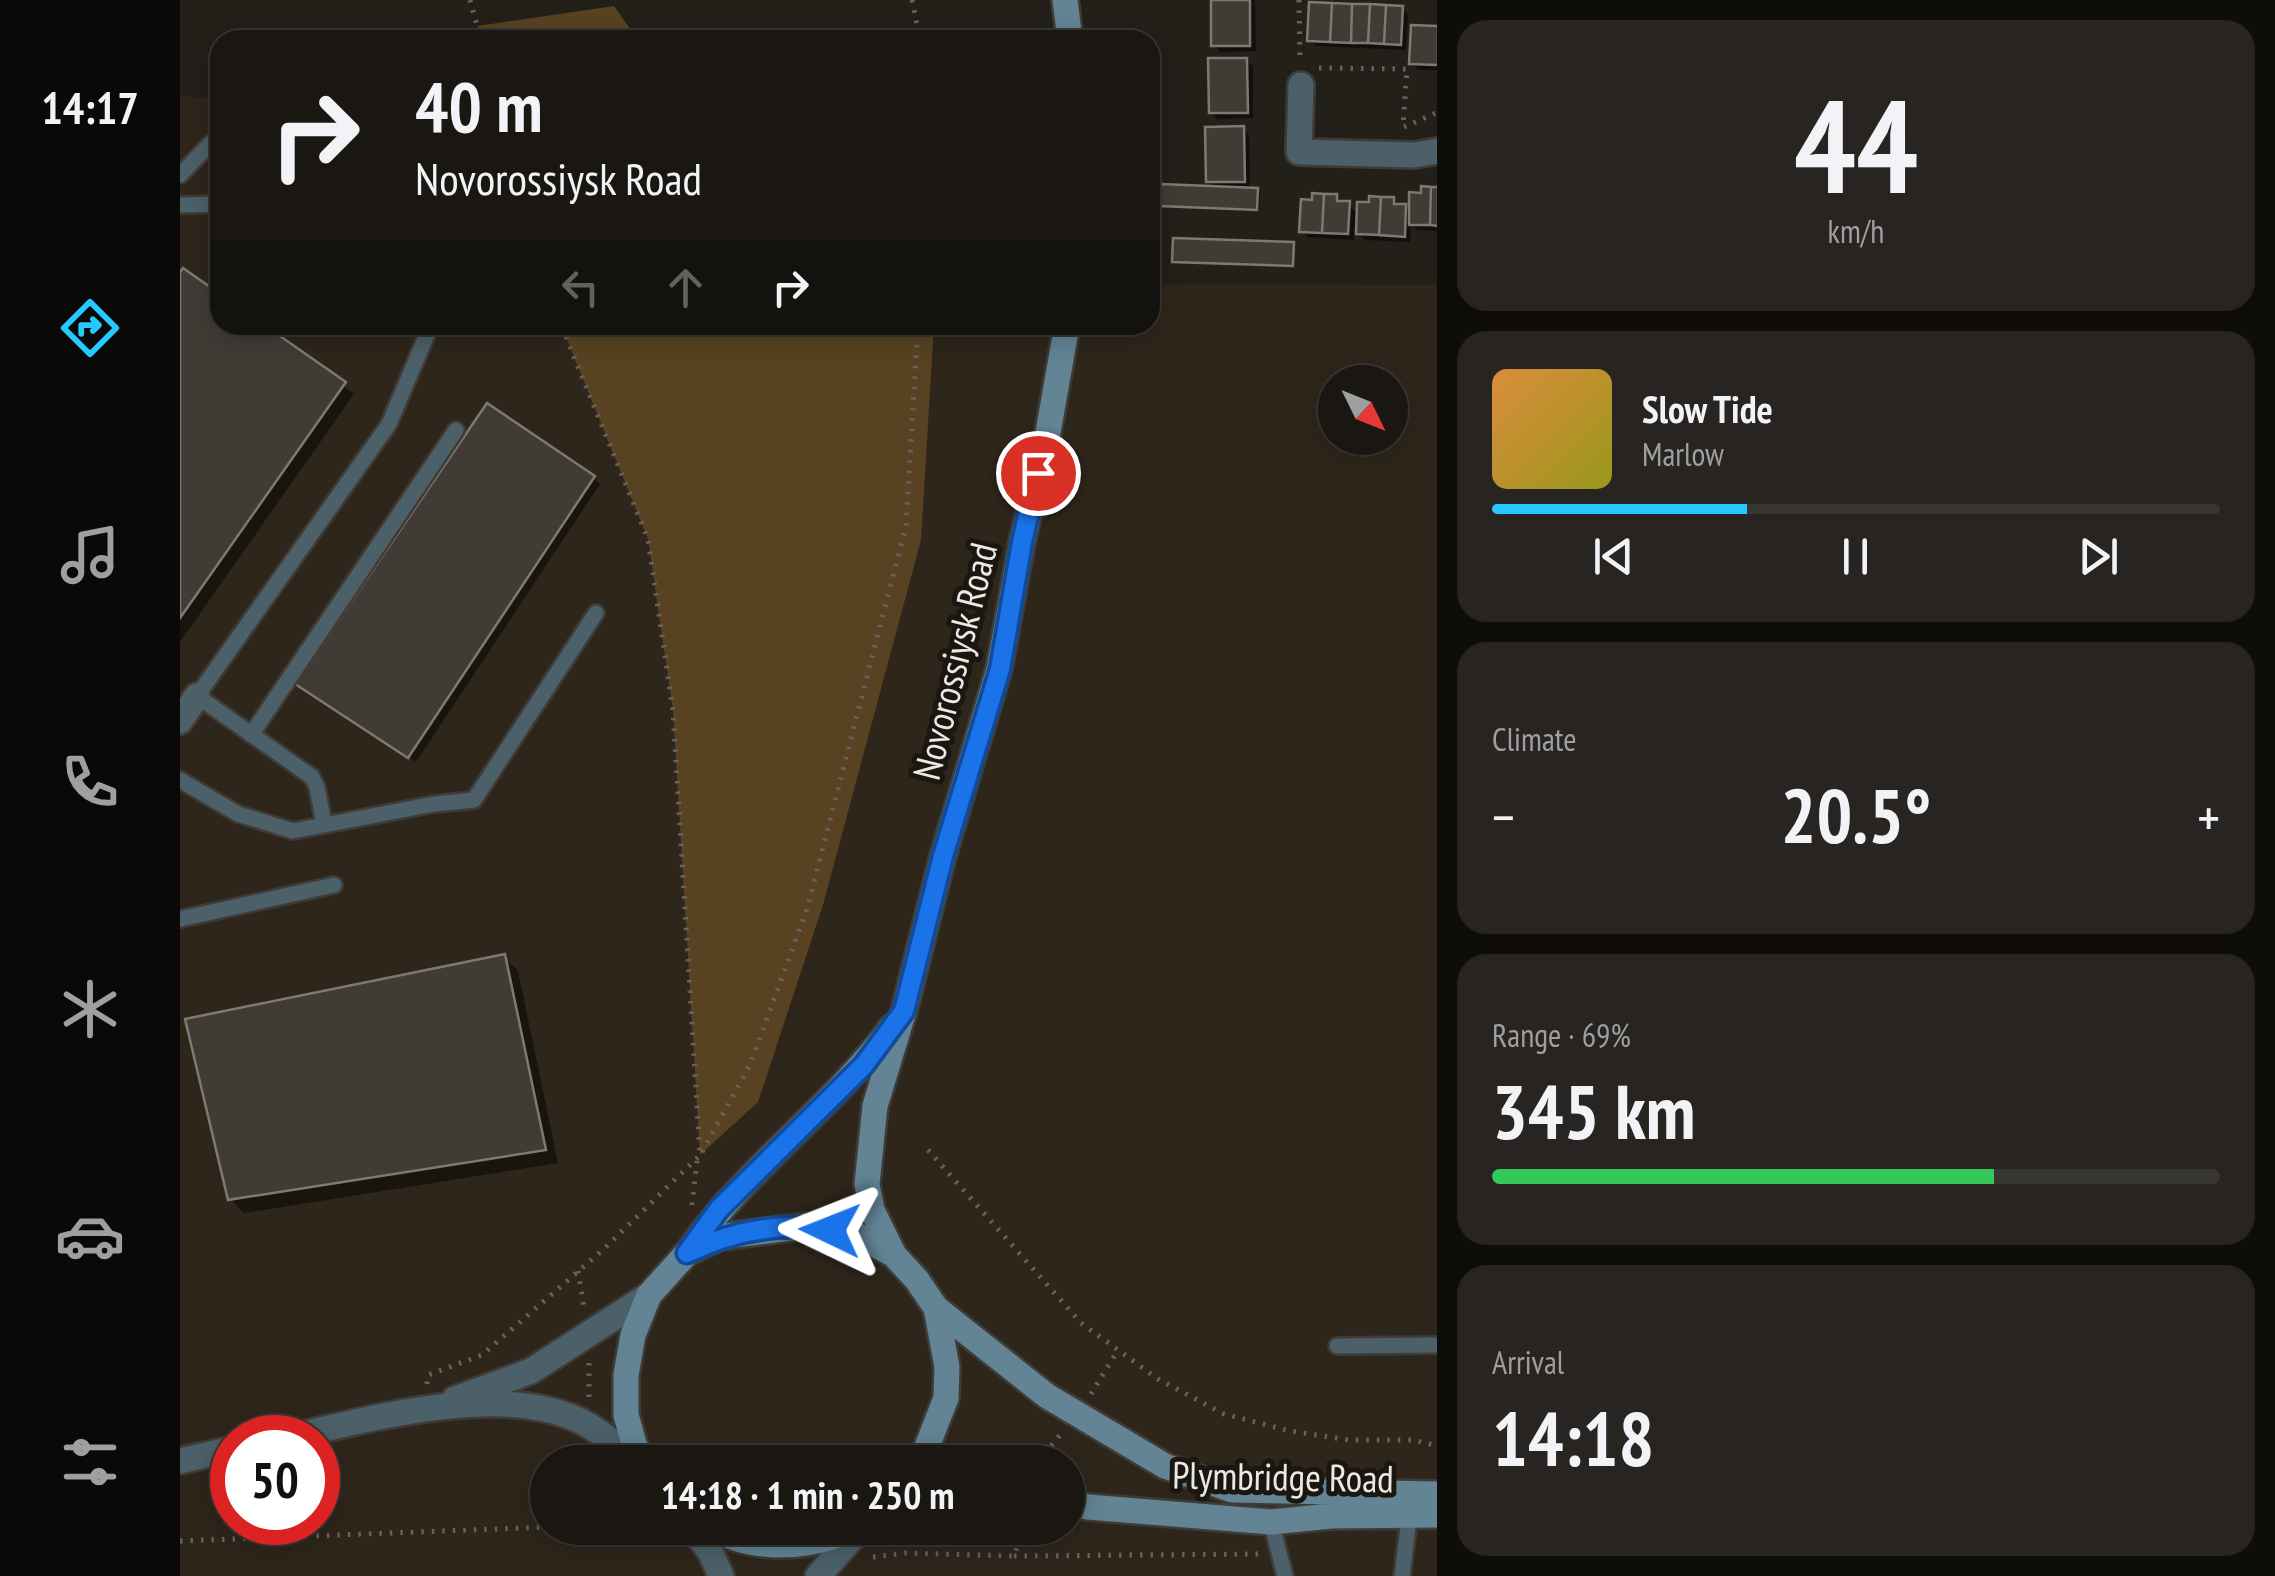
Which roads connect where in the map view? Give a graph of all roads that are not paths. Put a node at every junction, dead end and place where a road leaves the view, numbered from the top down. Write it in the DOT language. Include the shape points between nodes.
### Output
graph roads {
  1 [pos="1066,0"];
  2 [pos="1069,30"];
  3 [pos="1300,77"];
  4 [pos="210,144"];
  5 [pos="1437,150"];
  6 [pos="180,176"];
  7 [pos="210,204"];
  8 [pos="180,205"];
  9 [pos="427,335"];
  10 [pos="1065,335"];
  11 [pos="456,430"];
  12 [pos="596,613"];
  13 [pos="196,696"];
  14 [pos="180,721"];
  15 [pos="251,734"];
  16 [pos="180,780"];
  17 [pos="324,824"];
  18 [pos="334,885"];
  19 [pos="180,918"];
  20 [pos="904,1011"];
  21 [pos="687,1253"];
  22 [pos="894,1256"];
  23 [pos="649,1295"];
  24 [pos="936,1308"];
  25 [pos="1437,1345"];
  26 [pos="1337,1346"];
  27 [pos="433,1406"];
  28 [pos="340,1426"];
  29 [pos="615,1445"];
  30 [pos="634,1445"];
  31 [pos="927,1445"];
  32 [pos="210,1454"];
  33 [pos="180,1461"];
  34 [pos="1420,1501"];
  35 [pos="1085,1506"];
  36 [pos="1271,1522"];
  37 [pos="704,1545"];
  38 [pos="846,1545"];
  39 [pos="721,1576"];
  40 [pos="818,1576"];
  41 [pos="1285,1576"];
  42 [pos="1402,1576"];
  1 -- 2 [label="main road"];
  3 -- 5 [label="street" via="1298,152 1414,156"];
  4 -- 6 [label="lane"];
  7 -- 8 [label="lane"];
  9 -- 13 [label="lane" via="389,424"];
  10 -- 20 [label="main road, Novorossiysk Road" via="1000,669"];
  11 -- 15 [label="lane"];
  12 -- 17 [label="lane" via="474,800"];
  13 -- 14 [label="street"];
  13 -- 15 [label="lane"];
  15 -- 17 [label="lane" via="312,777"];
  16 -- 17 [label="lane" via="238,814 294,830"];
  18 -- 19 [label="lane"];
  20 -- 21 [label="main road, Novorossiysk Road" via="864,1065 719,1209"];
  20 -- 22 [label="main road, Novorossiysk Road" via="875,1106 867,1184"];
  21 -- 22 [label="main road" via="718,1237 806,1226 855,1234"];
  21 -- 23 [label="main road, Novorossiysk Road"];
  22 -- 24 [label="main road"];
  23 -- 27 [label="street" via="531,1371"];
  23 -- 30 [label="main road" via="626,1375"];
  24 -- 31 [label="main road" via="946,1398"];
  24 -- 34 [label="main road, Plymbridge Road" via="1048,1396 1164,1466 1232,1490"];
  25 -- 26 [label="lane"];
  27 -- 28 [label="street"];
  27 -- 29 [label="street" via="541,1407 587,1424"];
  32 -- 33 [label="street"];
  34 -- 36 [label="main road, Plymbridge Road"];
  34 -- 42 [label="lane"];
  35 -- 36 [label="main road, Plymbridge Road"];
  36 -- 41 [label="lane"];
  37 -- 39 [label="street"];
  38 -- 40 [label="street"];
}
